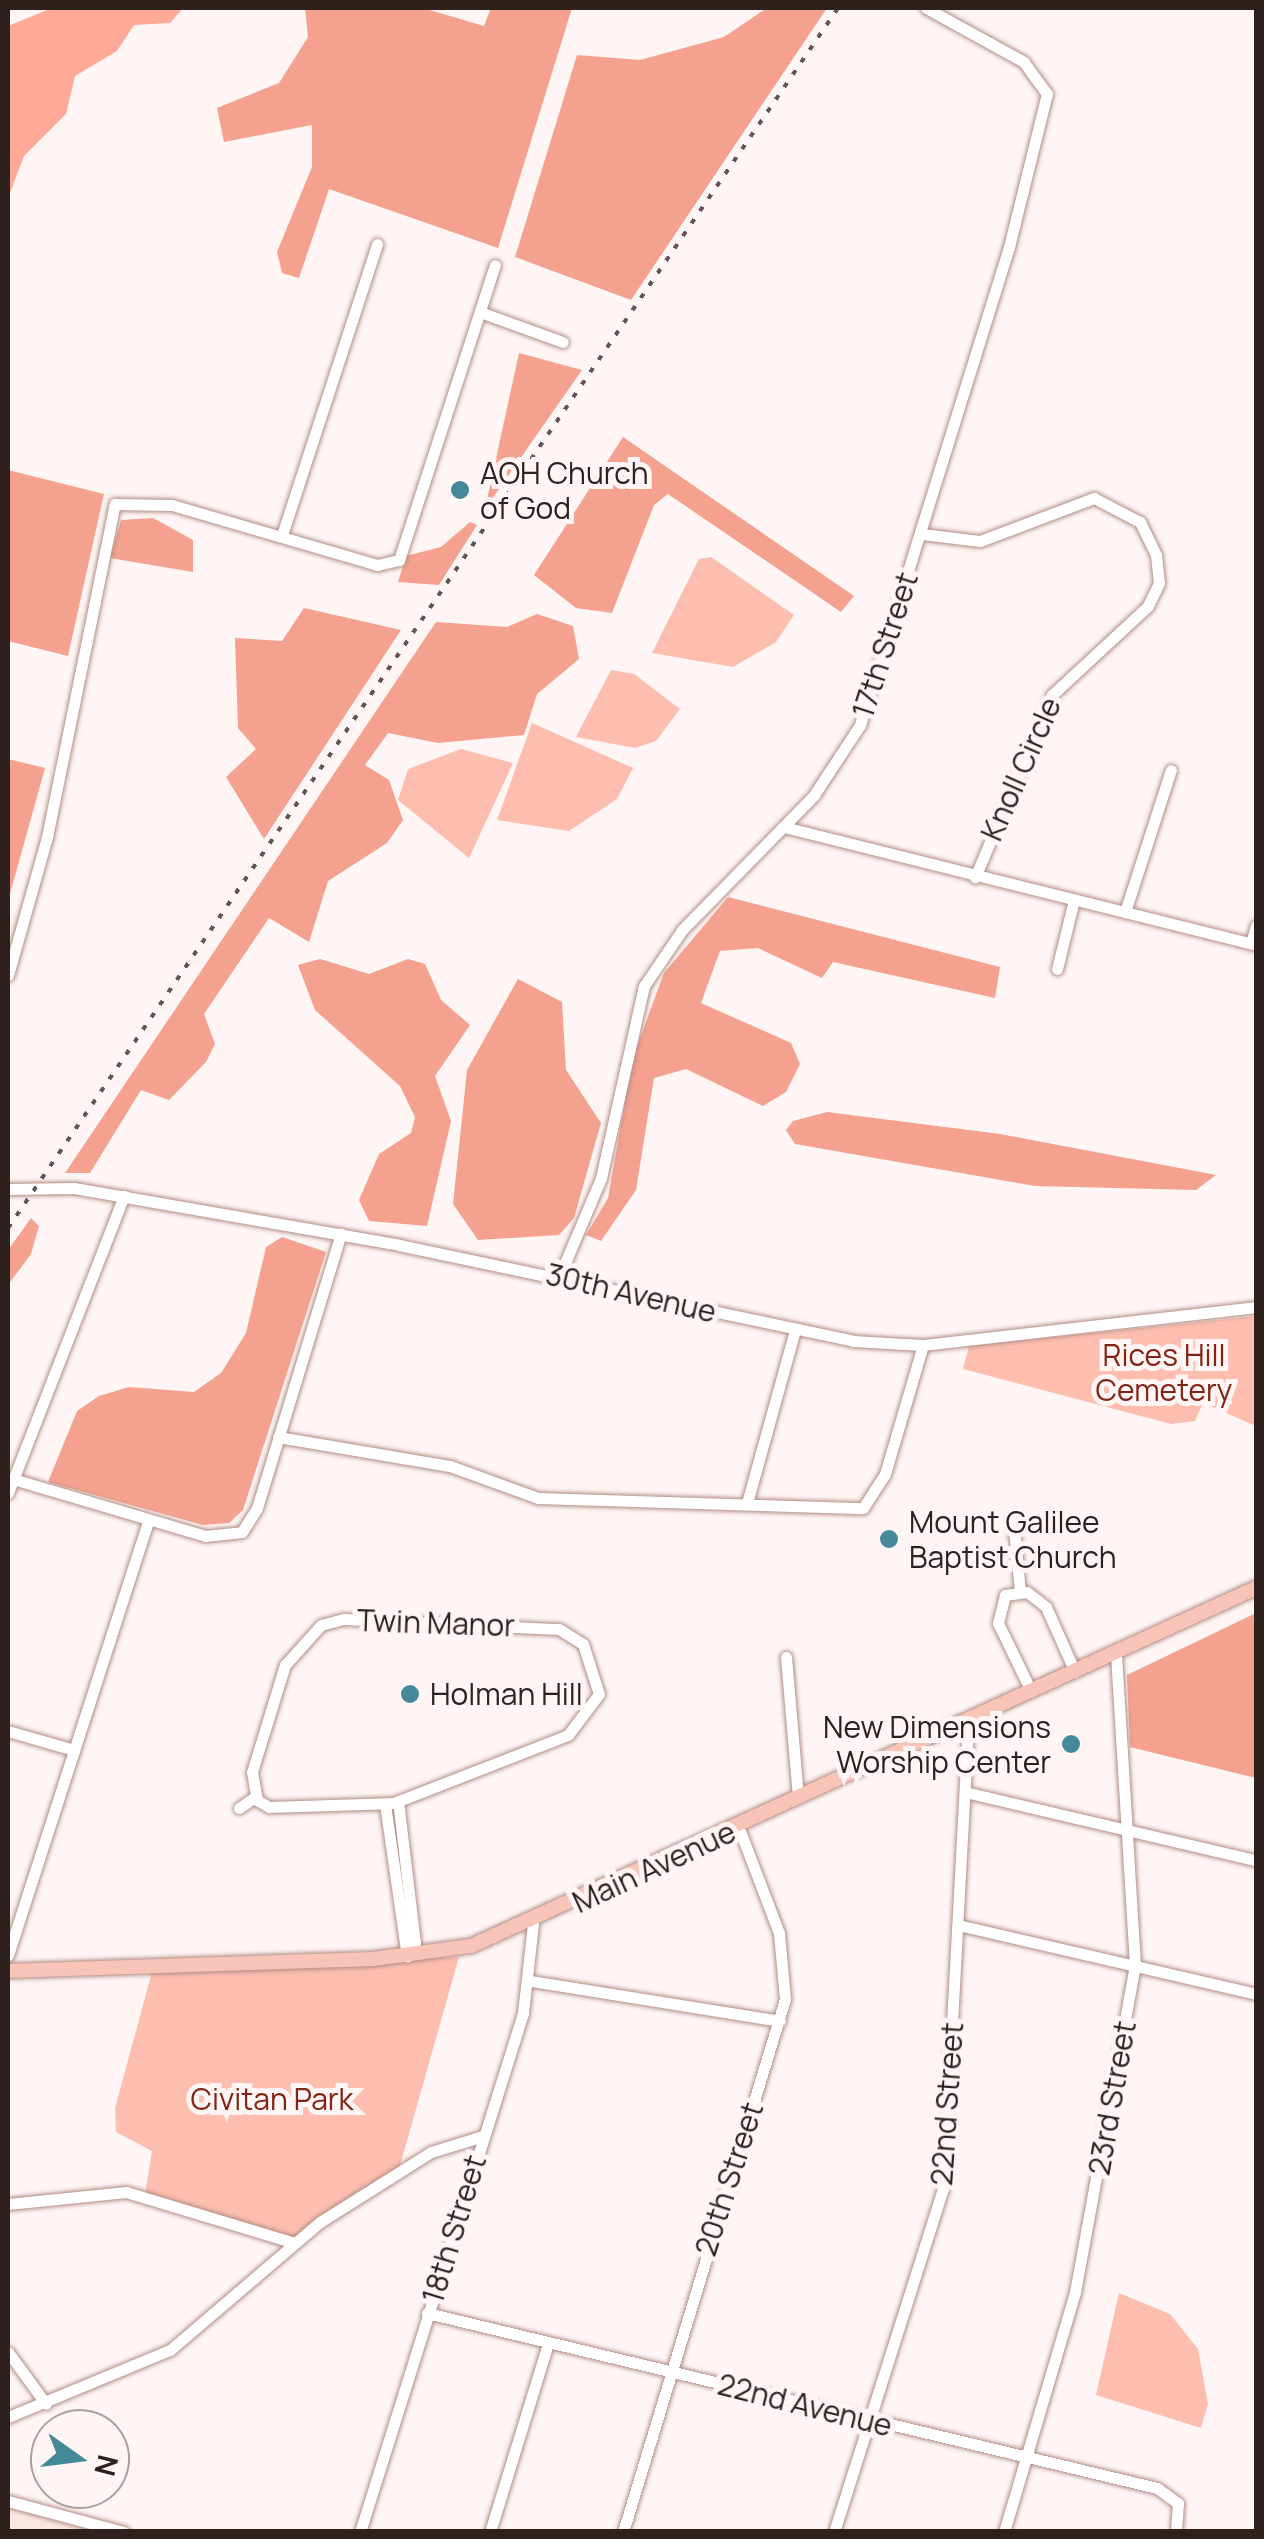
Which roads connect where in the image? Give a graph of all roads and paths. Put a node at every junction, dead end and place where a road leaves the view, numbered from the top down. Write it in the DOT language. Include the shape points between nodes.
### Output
graph roads {
  1 [pos="926,8"];
  2 [pos="377,244"];
  3 [pos="495,266"];
  4 [pos="480,312"];
  5 [pos="563,342"];
  6 [pos="922,534"];
  7 [pos="282,535"];
  8 [pos="1171,770"];
  9 [pos="784,827"];
  10 [pos="975,877"];
  11 [pos="1074,900"];
  12 [pos="1125,912"];
  13 [pos="1256,926"];
  14 [pos="1254,944"];
  15 [pos="1057,969"];
  16 [pos="8,972"];
  17 [pos="8,1188"];
  18 [pos="124,1196"];
  19 [pos="341,1234"];
  20 [pos="559,1277"];
  21 [pos="1256,1306"];
  22 [pos="795,1330"];
  23 [pos="923,1345"];
  24 [pos="278,1437"];
  25 [pos="13,1479"];
  26 [pos="8,1493"];
  27 [pos="747,1503"];
  28 [pos="1013,1517"];
  29 [pos="148,1522"];
  30 [pos="1256,1588"];
  31 [pos="1020,1592"];
  32 [pos="1116,1652"];
  33 [pos="786,1657"];
  34 [pos="1075,1672"];
  35 [pos="1031,1691"];
  36 [pos="968,1720"];
  37 [pos="8,1732"];
  38 [pos="74,1750"];
  39 [pos="965,1792"];
  40 [pos="256,1796"];
  41 [pos="798,1798"];
  42 [pos="392,1803"];
  43 [pos="240,1808"];
  44 [pos="739,1828"];
  45 [pos="1125,1829"];
  46 [pos="1256,1860"];
  47 [pos="533,1924"];
  48 [pos="958,1925"];
  49 [pos="8,1955"];
  50 [pos="407,1956"];
  51 [pos="1135,1966"];
  52 [pos="8,1971"];
  53 [pos="531,1981"];
  54 [pos="1256,1994"];
  55 [pos="780,2021"];
  56 [pos="482,2136"];
  57 [pos="8,2204"];
  58 [pos="292,2242"];
  59 [pos="427,2313"];
  60 [pos="548,2344"];
  61 [pos="8,2352"];
  62 [pos="669,2372"];
  63 [pos="46,2404"];
  64 [pos="8,2417"];
  65 [pos="869,2422"];
  66 [pos="1026,2458"];
  67 [pos="8,2501"];
  68 [pos="623,2531"];
  69 [pos="124,2532"];
  70 [pos="360,2532"];
  71 [pos="490,2532"];
  72 [pos="834,2532"];
  73 [pos="1004,2532"];
  74 [pos="1176,2532"];
  1 -- 6 [label="street, 17th Street" via="1034,71 1047,108"];
  2 -- 7 [label="street"];
  3 -- 4 [label="street"];
  4 -- 5 [label="street"];
  4 -- 7 [label="street" via="398,560 377,565"];
  6 -- 9 [label="street, 17th Street" via="860,725"];
  6 -- 10 [label="street, Knoll Circle" via="980,541 1094,498 1140,522 1156,555 1159,582 1148,606 1052,695"];
  7 -- 16 [label="street" via="172,505 115,504 47,837"];
  8 -- 12 [label="street"];
  9 -- 10 [label="street"];
  9 -- 20 [label="street, 17th Street" via="682,930 644,986 601,1178"];
  10 -- 11 [label="street"];
  11 -- 12 [label="street"];
  11 -- 15 [label="street"];
  12 -- 14 [label="street"];
  13 -- 14 [label="street"];
  17 -- 18 [label="street, 30th Avenue"];
  18 -- 19 [label="street, 30th Avenue"];
  18 -- 25 [label="street"];
  19 -- 20 [label="street, 30th Avenue"];
  19 -- 24 [label="street"];
  20 -- 22 [label="street, 30th Avenue"];
  21 -- 23 [label="street, 30th Avenue"];
  22 -- 23 [label="street, 30th Avenue"];
  22 -- 27 [label="street"];
  23 -- 27 [label="street" via="874,1500 850,1509"];
  24 -- 27 [label="street" via="450,1466 538,1498"];
  24 -- 29 [label="street" via="242,1532 204,1536"];
  25 -- 26 [label="street"];
  25 -- 29 [label="street"];
  28 -- 31 [label="street"];
  29 -- 38 [label="street"];
  30 -- 32 [label="main road, Main Avenue"];
  31 -- 34 [label="street" via="1046,1607"];
  31 -- 35 [label="street" via="1005,1595 996,1613"];
  32 -- 34 [label="main road, Main Avenue"];
  32 -- 45 [label="street, 23rd Street"];
  33 -- 41 [label="street"];
  34 -- 35 [label="main road, Main Avenue"];
  35 -- 36 [label="main road, Main Avenue"];
  36 -- 39 [label="street, 22nd Street"];
  36 -- 41 [label="main road, Main Avenue"];
  37 -- 38 [label="street"];
  38 -- 49 [label="street"];
  39 -- 45 [label="street"];
  39 -- 48 [label="street, 22nd Street"];
  40 -- 42 [label="street, Twin Manor" via="269,1807"];
  40 -- 42 [label="street, Twin Manor" via="255,1758 285,1665 321,1624 534,1626 583,1644 598,1667 589,1718"];
  40 -- 43 [label="street"];
  41 -- 44 [label="main road, Main Avenue"];
  42 -- 50 [label="street" via="415,1943"];
  44 -- 47 [label="main road, Main Avenue"];
  44 -- 55 [label="street, 20th Street" via="780,1933"];
  45 -- 46 [label="street"];
  45 -- 51 [label="street, 23rd Street"];
  47 -- 50 [label="main road, Main Avenue"];
  47 -- 53 [label="street, 18th Street"];
  48 -- 51 [label="street"];
  48 -- 65 [label="street, 22nd Street" via="943,2189"];
  50 -- 52 [label="main road, Main Avenue"];
  51 -- 54 [label="street"];
  51 -- 66 [label="street, 23rd Street" via="1075,2292"];
  53 -- 55 [label="street"];
  53 -- 56 [label="street, 18th Street"];
  55 -- 62 [label="street, 20th Street"];
  56 -- 58 [label="street" via="431,2152"];
  56 -- 59 [label="street, 18th Street"];
  57 -- 58 [label="street" via="126,2192"];
  58 -- 63 [label="street" via="170,2350"];
  59 -- 60 [label="street, 22nd Avenue"];
  59 -- 70 [label="street, 18th Street"];
  60 -- 62 [label="street, 22nd Avenue"];
  60 -- 71 [label="street"];
  61 -- 63 [label="street"];
  62 -- 65 [label="street, 22nd Avenue"];
  62 -- 68 [label="street, 20th Street"];
  63 -- 64 [label="street"];
  65 -- 66 [label="street, 22nd Avenue"];
  65 -- 72 [label="street, 22nd Street"];
  66 -- 73 [label="street, 23rd Street"];
  66 -- 74 [label="street, 22nd Avenue" via="1157,2488 1178,2504"];
  67 -- 69 [label="street"];
}
